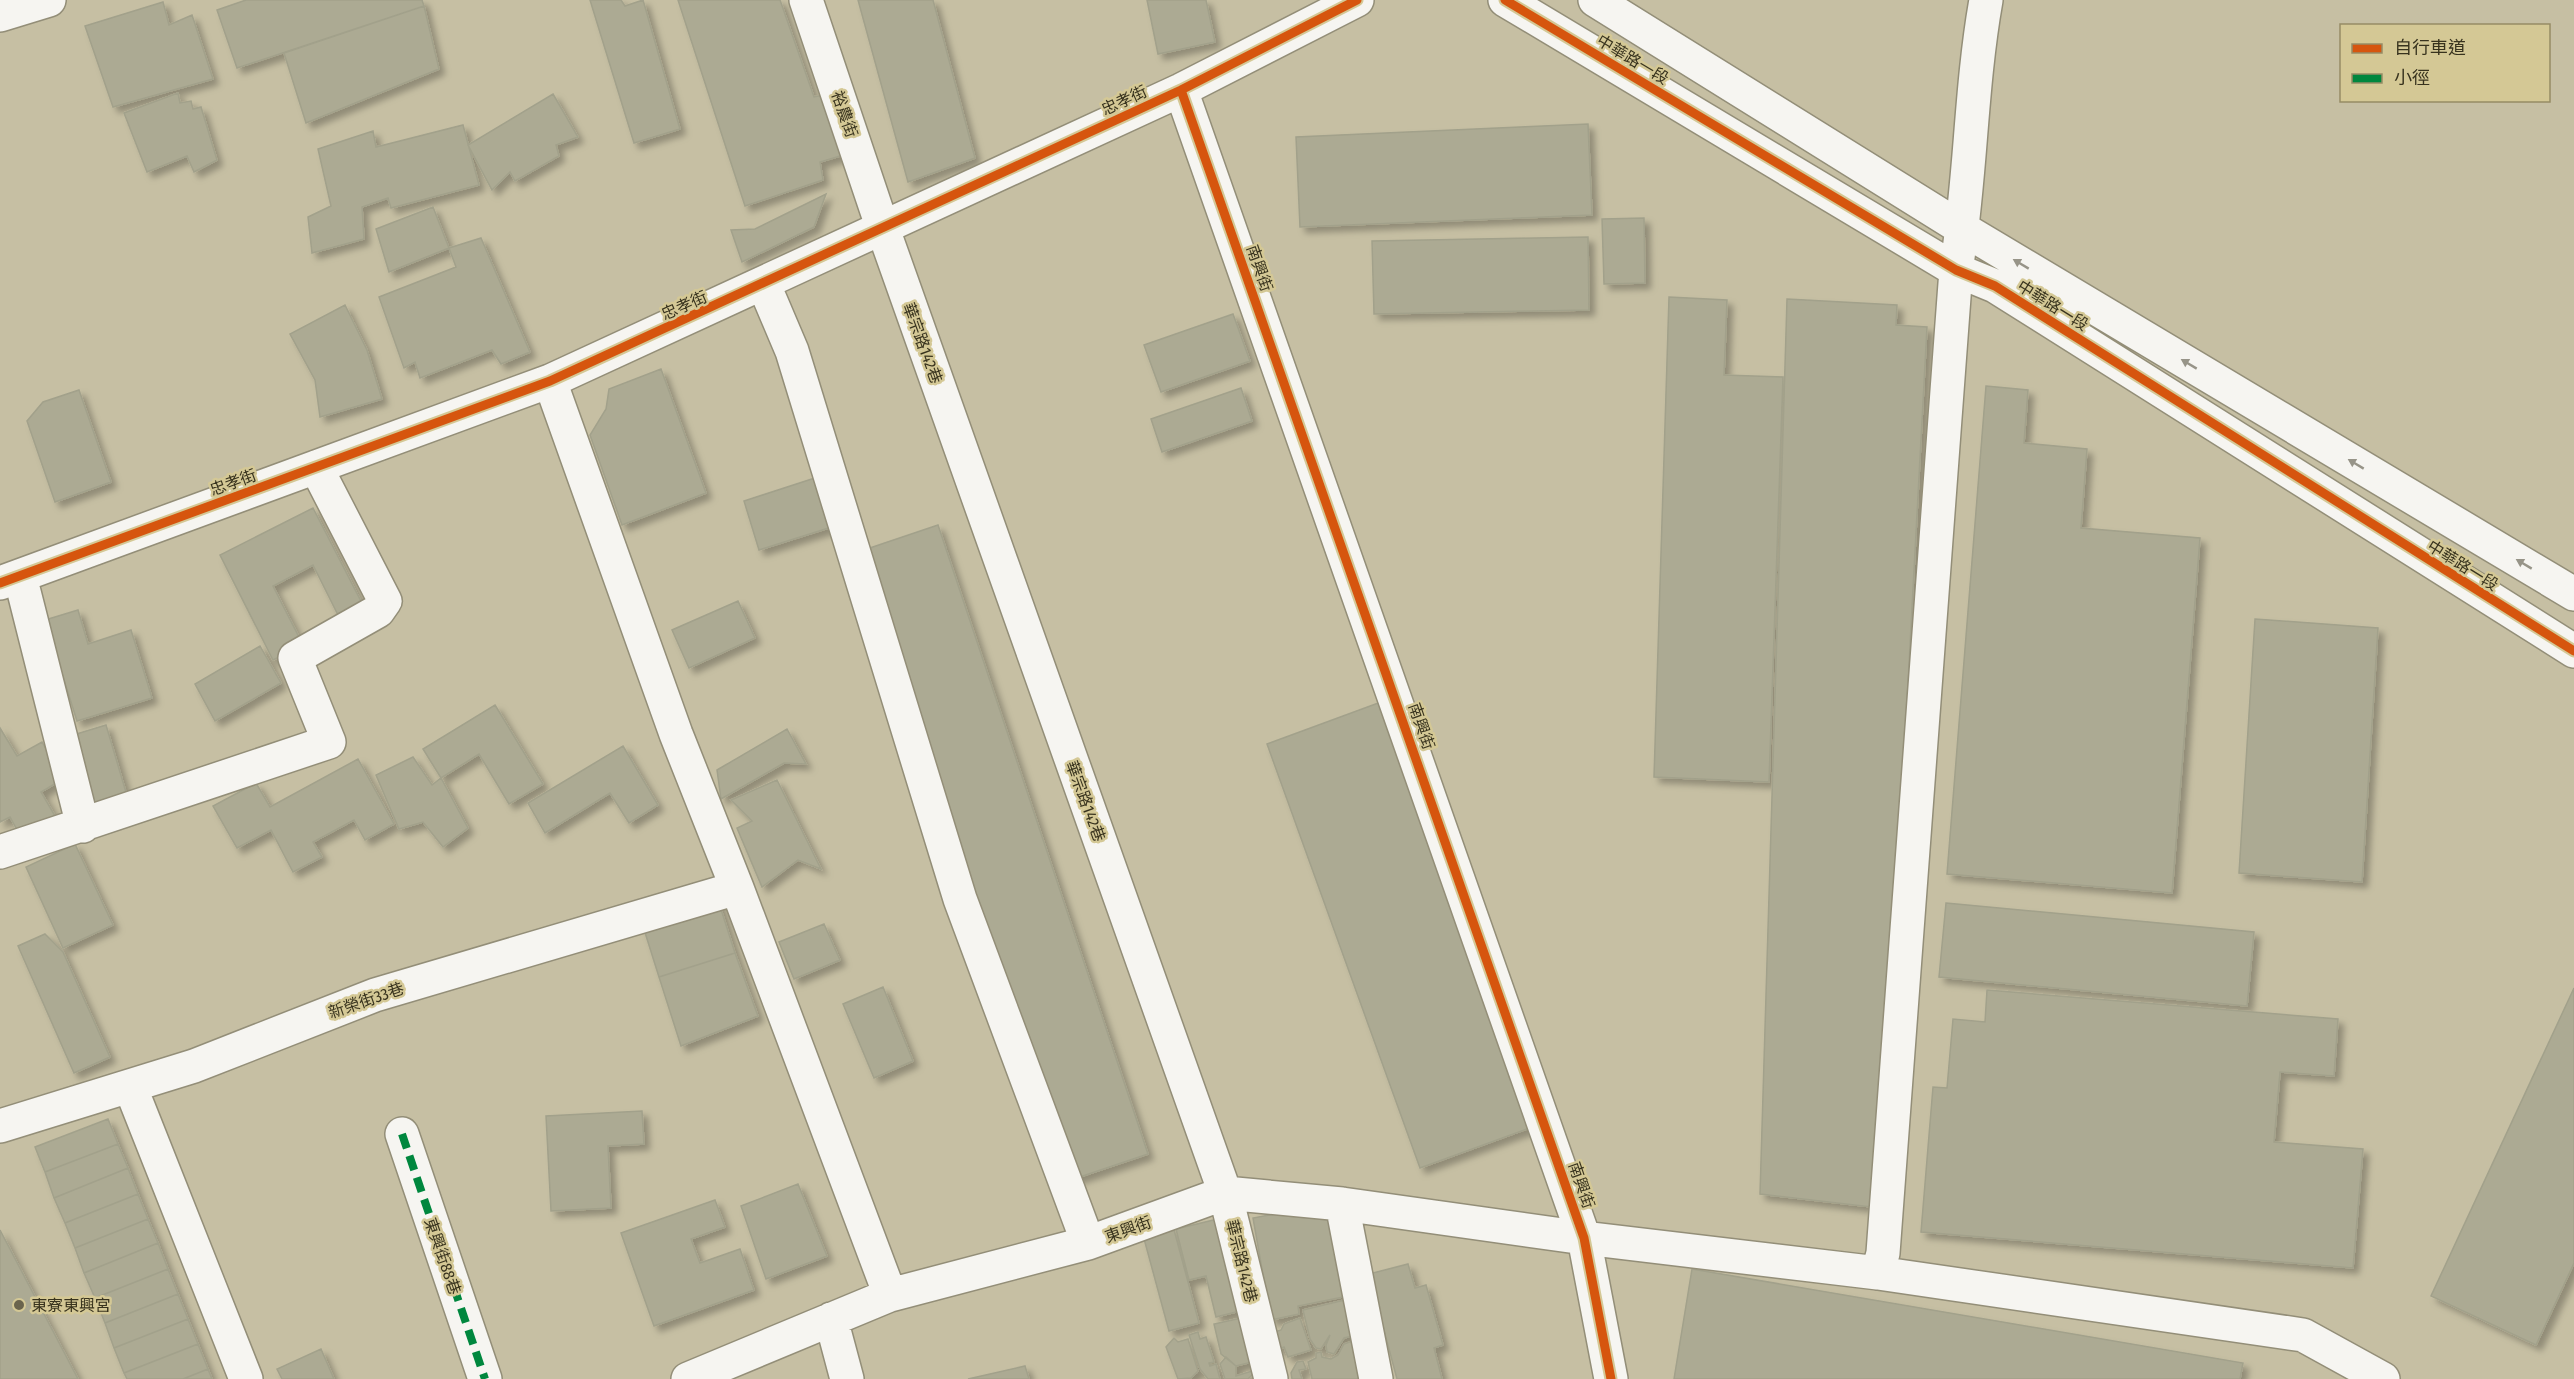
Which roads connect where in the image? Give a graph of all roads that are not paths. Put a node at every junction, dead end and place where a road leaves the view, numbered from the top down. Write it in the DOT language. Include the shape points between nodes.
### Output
graph roads {
  1 [pos="49,0"];
  2 [pos="806,0"];
  3 [pos="1357,0"];
  4 [pos="1506,0"];
  5 [pos="1595,0"];
  6 [pos="1986,0"];
  7 [pos="0,15"];
  8 [pos="1181,90"];
  9 [pos="883,229"];
  10 [pos="1963,229"];
  11 [pos="1956,270"];
  12 [pos="764,285"];
  13 [pos="550,381"];
  14 [pos="315,467"];
  15 [pos="10,579"];
  16 [pos="2574,594"];
  17 [pos="2574,651"];
  18 [pos="83,826"];
  19 [pos="0,852"];
  20 [pos="737,888"];
  21 [pos="130,1086"];
  22 [pos="0,1126"];
  23 [pos="402,1134"];
  24 [pos="1225,1193"];
  25 [pos="1342,1204"];
  26 [pos="1584,1238"];
  27 [pos="1088,1243"];
  28 [pos="1878,1273"];
  29 [pos="890,1295"];
  30 [pos="831,1319"];
  31 [pos="246,1379"];
  32 [pos="485,1379"];
  33 [pos="688,1379"];
  34 [pos="847,1379"];
  35 [pos="1271,1379"];
  36 [pos="1376,1379"];
  37 [pos="1611,1379"];
  38 [pos="2383,1379"];
  1 -- 7 [label="street"];
  2 -- 9 [label="street, 裕農街"];
  3 -- 8 [label="street, 忠孝街"];
  4 -- 11 [label="street, 中華路一段"];
  5 -- 10 [label="street, 中華路一段"];
  6 -- 10 [label="street" via="1976,54"];
  8 -- 9 [label="street, 忠孝街"];
  8 -- 26 [label="street, 南興街"];
  9 -- 12 [label="street, 忠孝街"];
  9 -- 24 [label="street, 華宗路142巷"];
  10 -- 11 [label="street"];
  16 -- 10 [label="street, 中華路一段, one-way"];
  11 -- 17 [label="street, 中華路一段" via="1995,285"];
  11 -- 28 [label="street" via="1883,1253"];
  12 -- 13 [label="street, 忠孝街"];
  12 -- 27 [label="street" via="792,351 960,899"];
  13 -- 14 [label="street, 忠孝街"];
  13 -- 20 [label="street" via="676,734"];
  14 -- 15 [label="street, 忠孝街"];
  14 -- 18 [label="street" via="385,600 378,611 295,658 329,741"];
  15 -- 18 [label="street"];
  18 -- 19 [label="street"];
  20 -- 21 [label="street, 新榮街33巷" via="375,995 194,1066"];
  20 -- 29 [label="street"];
  21 -- 22 [label="street, 新榮街33巷"];
  21 -- 31 [label="street"];
  23 -- 32 [label="street, 東興街88巷"];
  24 -- 25 [label="street, 東興街"];
  24 -- 27 [label="street, 東興街"];
  24 -- 35 [label="street, 華宗路142巷"];
  25 -- 26 [label="street, 東興街"];
  25 -- 36 [label="street"];
  26 -- 28 [label="street, 東興街"];
  26 -- 37 [label="street, 南興街"];
  27 -- 29 [label="street, 東興街"];
  28 -- 38 [label="street, 東興街" via="2303,1335"];
  29 -- 30 [label="street, 東興街"];
  30 -- 33 [label="street, 東興街"];
  30 -- 34 [label="street"];
}
